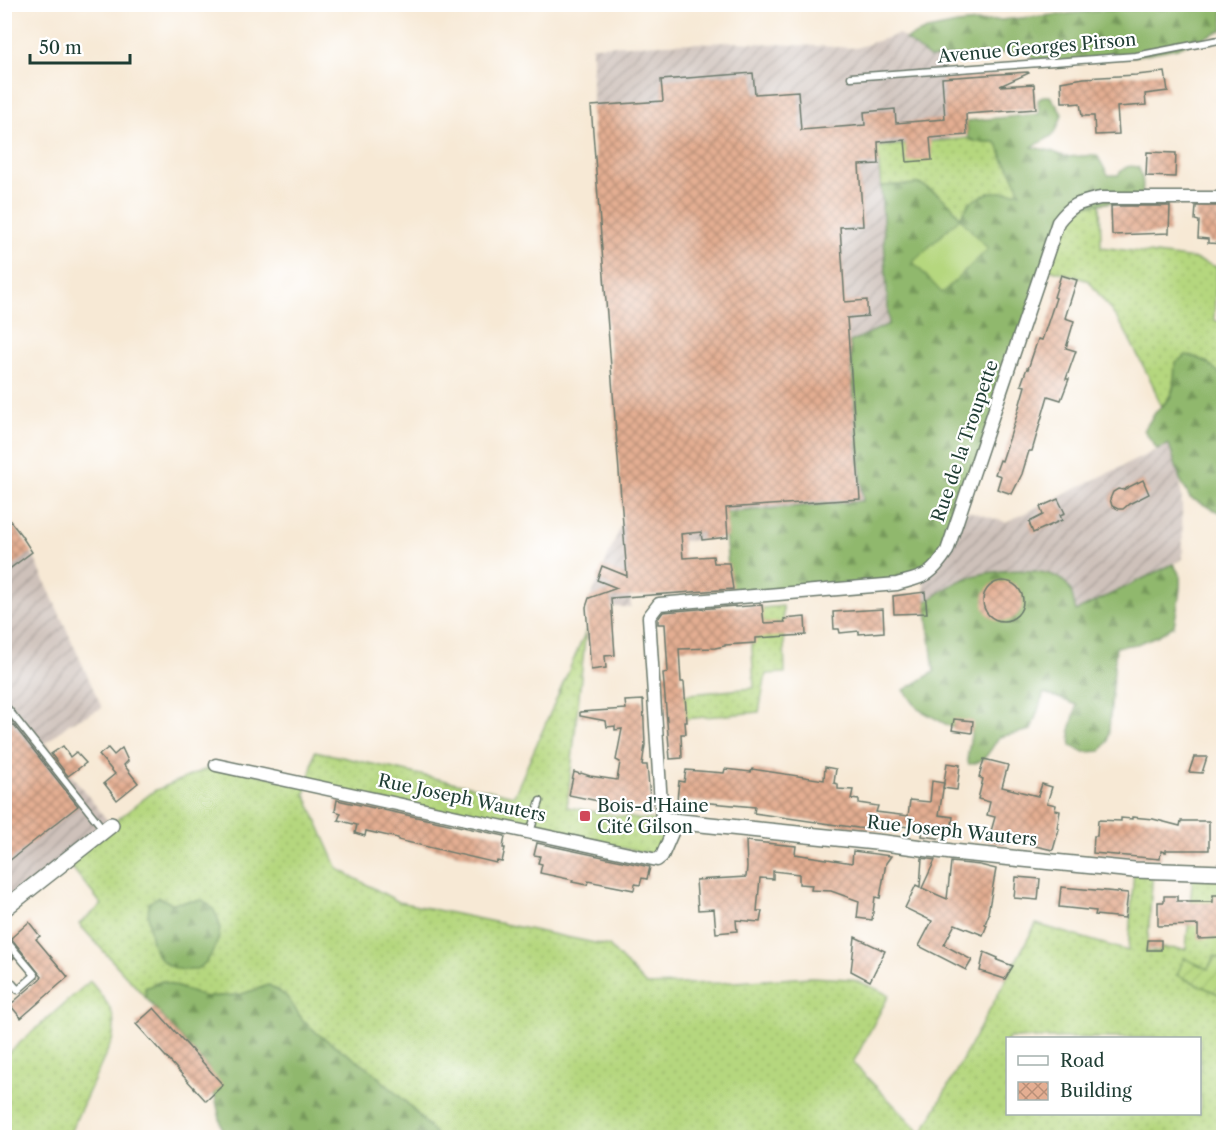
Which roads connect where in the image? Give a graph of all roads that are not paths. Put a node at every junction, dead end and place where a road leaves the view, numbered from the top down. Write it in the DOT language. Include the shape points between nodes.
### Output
graph roads {
  1 [pos="1224,39"];
  2 [pos="851,77"];
  3 [pos="1224,198"];
  4 [pos="4,704"];
  5 [pos="216,765"];
  6 [pos="540,801"];
  7 [pos="670,821"];
  8 [pos="108,828"];
  9 [pos="530,833"];
  10 [pos="1224,873"];
  11 [pos="4,909"];
  12 [pos="4,938"];
  13 [pos="4,974"];
  1 -- 2 [label="lane, Avenue Georges Pirson" via="1136,56"];
  3 -- 7 [label="street, Rue de la Troupette" via="1100,198 1069,208 1058,222 947,551 924,577 897,584 659,604 649,617"];
  4 -- 8 [label="lane"];
  5 -- 9 [label="street, Rue Joseph Wauters"];
  6 -- 9 [label="lane"];
  7 -- 9 [label="street, Rue Joseph Wauters" via="662,856 657,860"];
  7 -- 10 [label="street, Rue Joseph Wauters" via="1134,870"];
  8 -- 11 [label="street"];
  12 -- 13 [label="lane" via="35,975 18,990"];
}
